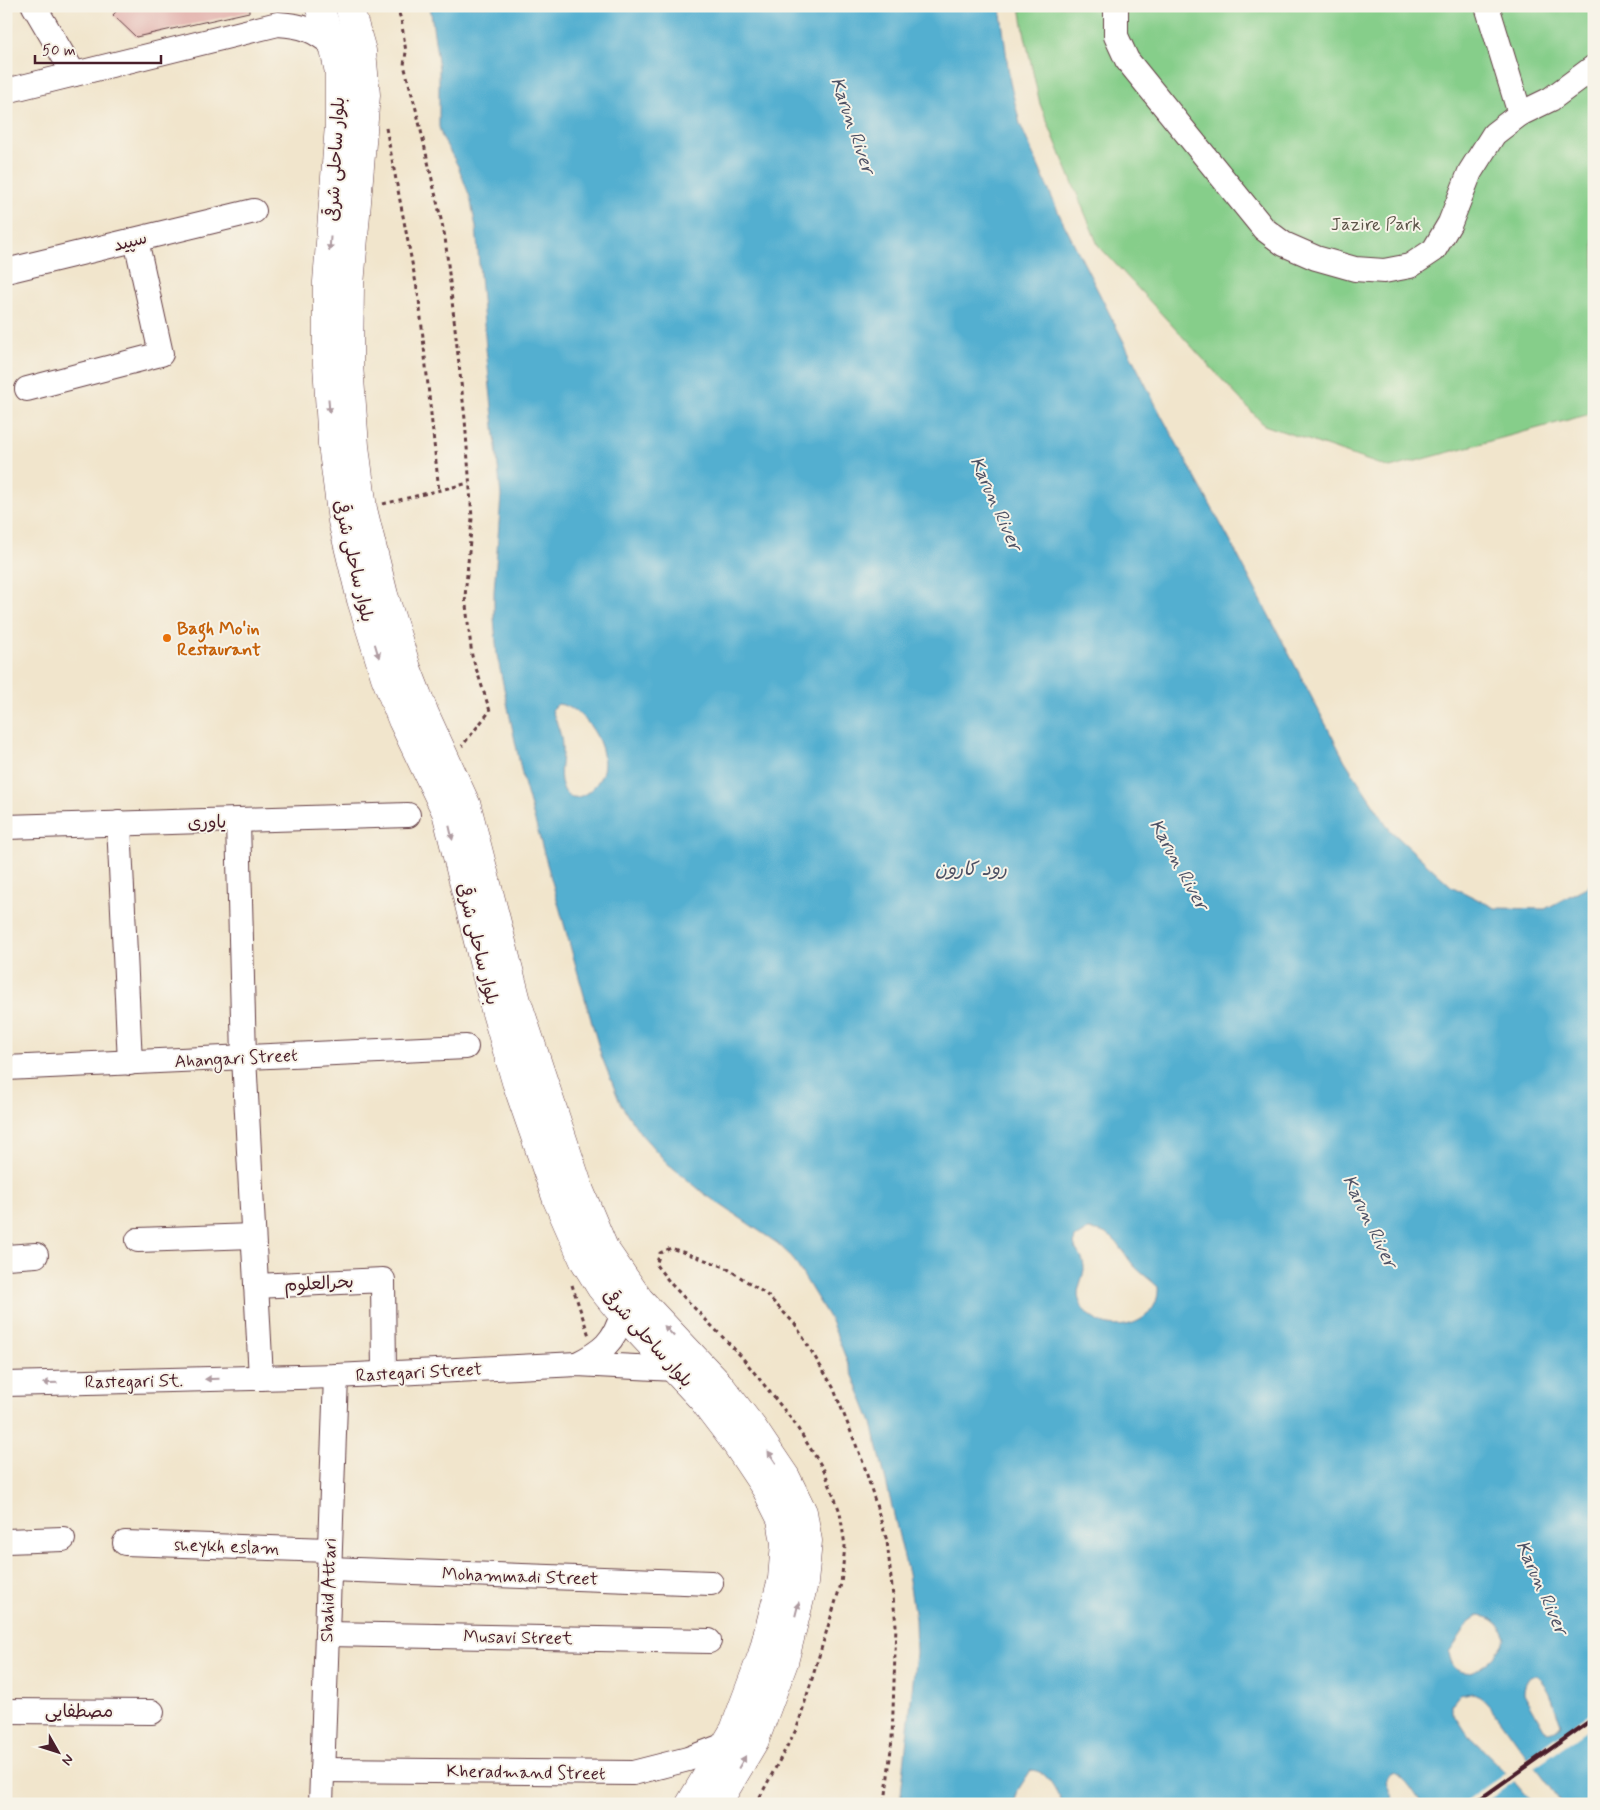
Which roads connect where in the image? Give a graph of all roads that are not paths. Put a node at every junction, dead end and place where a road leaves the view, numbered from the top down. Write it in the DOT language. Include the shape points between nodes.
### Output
graph roads {
  1 [pos="34,6"];
  2 [pos="295,6"];
  3 [pos="319,6"];
  4 [pos="350,6"];
  5 [pos="1116,6"];
  6 [pos="1487,6"];
  7 [pos="278,24"];
  8 [pos="333,45"];
  9 [pos="1594,67"];
  10 [pos="74,74"];
  11 [pos="6,91"];
  12 [pos="1520,114"];
  13 [pos="254,212"];
  14 [pos="136,240"];
  15 [pos="6,271"];
  16 [pos="27,389"];
  17 [pos="449,792"];
  18 [pos="408,815"];
  19 [pos="238,821"];
  20 [pos="119,824"];
  21 [pos="6,827"];
  22 [pos="466,1047"];
  23 [pos="244,1057"];
  24 [pos="130,1063"];
  25 [pos="6,1068"];
  26 [pos="253,1236"];
  27 [pos="138,1240"];
  28 [pos="36,1255"];
  29 [pos="6,1257"];
  30 [pos="256,1286"];
  31 [pos="622,1314"];
  32 [pos="577,1364"];
  33 [pos="675,1369"];
  34 [pos="384,1374"];
  35 [pos="336,1376"];
  36 [pos="261,1378"];
  37 [pos="6,1384"];
  38 [pos="63,1539"];
  39 [pos="6,1540"];
  40 [pos="126,1543"];
  41 [pos="329,1559"];
  42 [pos="711,1583"];
  43 [pos="327,1634"];
  44 [pos="709,1641"];
  45 [pos="6,1710"];
  46 [pos="152,1712"];
  47 [pos="726,1745"];
  48 [pos="322,1770"];
  49 [pos="321,1804"];
  50 [pos="690,1804"];
  51 [pos="718,1804"];
  1 -- 10 [label="street"];
  2 -- 7 [label="street"];
  3 -- 8 [label="main road, بلوار ساحلی شرقی"];
  4 -- 17 [label="main road, بلوار ساحلی شرقی" via="362,51 366,95 350,285 349,365 355,446 363,509 384,595 407,668 448,764"];
  5 -- 12 [label="street" via="1116,36 1127,60 1264,229 1284,244 1355,270 1384,271 1410,266 1434,250 1450,223 1470,172 1494,134"];
  6 -- 12 [label="street"];
  7 -- 8 [label="street" via="298,25 317,32"];
  7 -- 10 [label="street"];
  8 -- 17 [label="main road, بلوار ساحلی شرقی, one-way" via="339,72 339,125 327,282 327,364 332,444 342,521 361,600 385,677 402,720"];
  9 -- 12 [label="street" via="1551,99"];
  10 -- 11 [label="street"];
  13 -- 14 [label="street, سپید"];
  14 -- 15 [label="street, سپید"];
  14 -- 16 [label="street" via="161,354"];
  17 -- 31 [label="main road, بلوار ساحلی شرقی, one-way" via="446,812 516,1082 557,1200 583,1259"];
  51 -- 17 [label="main road, بلوار ساحلی شرقی, one-way" via="755,1740 784,1662 804,1583 808,1542 803,1512 786,1477 753,1428 719,1384 639,1300 604,1248 580,1191 517,1001 466,806"];
  18 -- 19 [label="street, یاوری"];
  19 -- 20 [label="street, یاوری"];
  19 -- 23 [label="street"];
  20 -- 21 [label="street, یاوری"];
  20 -- 24 [label="street"];
  22 -- 23 [label="street, Ahangari Street"];
  23 -- 24 [label="street, Ahangari Street"];
  23 -- 26 [label="street"];
  24 -- 25 [label="street, Ahangari Street"];
  26 -- 27 [label="street"];
  26 -- 30 [label="street"];
  28 -- 29 [label="street"];
  30 -- 34 [label="street, بحرالعلوم" via="383,1280"];
  30 -- 36 [label="street"];
  31 -- 32 [label="street" via="610,1341 596,1355"];
  31 -- 33 [label="main road, بلوار ساحلی شرقی"];
  32 -- 33 [label="street, Rastegari Street"];
  32 -- 34 [label="street, Rastegari Street"];
  33 -- 47 [label="main road, بلوار ساحلی شرقی" via="713,1413 766,1489 781,1519 785,1543 782,1580 762,1655"];
  34 -- 35 [label="street, Rastegari Street"];
  35 -- 36 [label="street, Rastegari Street"];
  35 -- 41 [label="street, Shahid Attari"];
  36 -- 37 [label="street, Rastegari St., one-way"];
  38 -- 39 [label="street"];
  40 -- 41 [label="street, sheykh eslam"];
  41 -- 42 [label="street, Mohammadi Street"];
  41 -- 43 [label="street, Shahid Attari"];
  43 -- 44 [label="street, Musavi Street"];
  43 -- 48 [label="street, Shahid Attari"];
  45 -- 46 [label="street, مصطفایی"];
  47 -- 48 [label="street, Kheradmand Street" via="633,1773"];
  47 -- 50 [label="main road, بلوار ساحلی شرقی"];
  48 -- 49 [label="street, Shahid Attari"];
}
